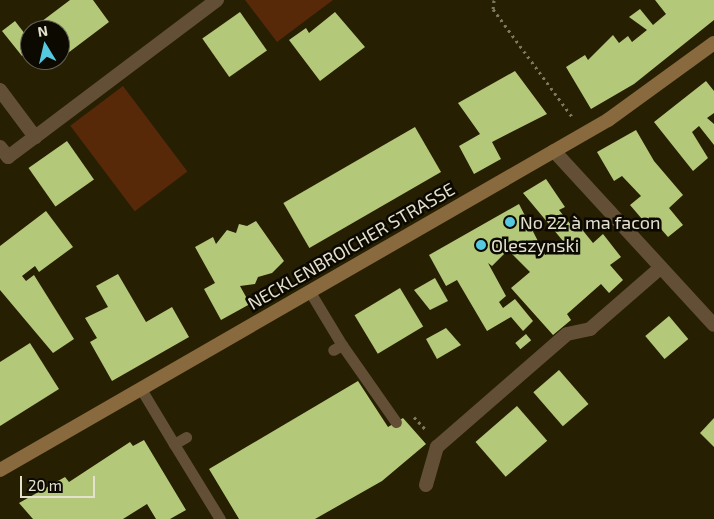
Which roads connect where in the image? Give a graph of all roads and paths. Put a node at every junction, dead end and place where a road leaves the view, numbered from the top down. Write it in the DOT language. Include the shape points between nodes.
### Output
graph roads {
  1 [pos="217,0"];
  2 [pos="494,0"];
  3 [pos="714,43"];
  4 [pos="0,90"];
  5 [pos="584,133"];
  6 [pos="35,137"];
  7 [pos="0,147"];
  8 [pos="554,151"];
  9 [pos="659,269"];
  10 [pos="310,292"];
  11 [pos="714,325"];
  12 [pos="141,389"];
  13 [pos="396,422"];
  14 [pos="186,437"];
  15 [pos="174,444"];
  16 [pos="0,470"];
  17 [pos="426,485"];
  18 [pos="220,519"];
  1 -- 6 [label="street"];
  2 -- 5 [label="path" via="493,9"];
  3 -- 5 [label="main road, NECKLENBROICHER STRASSE" via="664,82"];
  4 -- 6 [label="street"];
  5 -- 8 [label="main road, NECKLENBROICHER STRASSE"];
  6 -- 7 [label="street" via="8,157"];
  8 -- 9 [label="street"];
  8 -- 10 [label="main road, NECKLENBROICHER STRASSE"];
  9 -- 11 [label="street"];
  9 -- 17 [label="street" via="590,330 567,334 439,445"];
  10 -- 12 [label="main road, NECKLENBROICHER STRASSE"];
  10 -- 13 [label="lane" via="337,347"];
  12 -- 15 [label="lane"];
  12 -- 16 [label="main road, NECKLENBROICHER STRASSE"];
  14 -- 15 [label="lane"];
  15 -- 18 [label="lane"];
}
